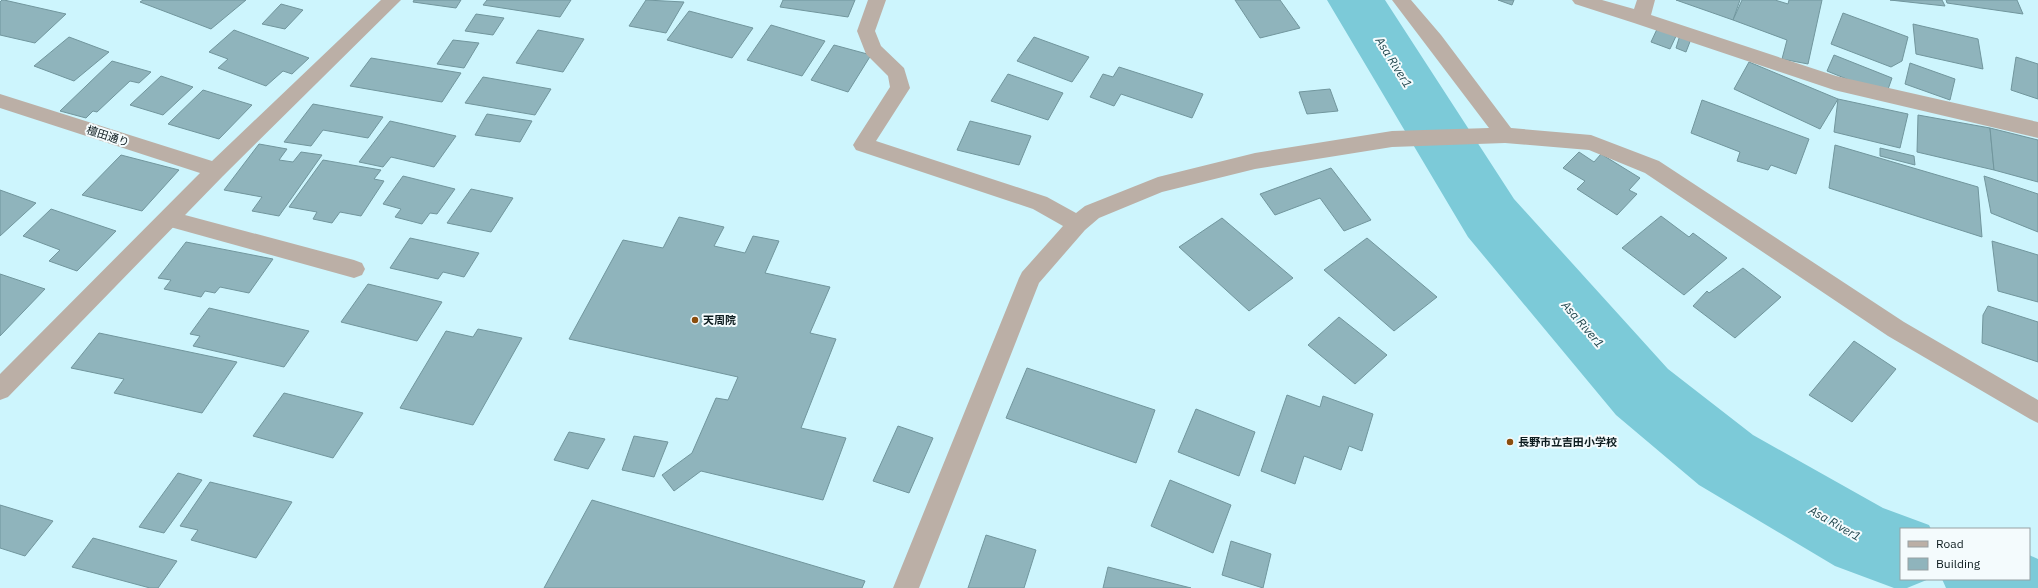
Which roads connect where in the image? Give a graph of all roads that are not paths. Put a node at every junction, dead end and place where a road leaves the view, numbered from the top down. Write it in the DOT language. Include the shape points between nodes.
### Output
graph roads {
  1 [pos="392,0"];
  2 [pos="877,0"];
  3 [pos="1400,0"];
  4 [pos="1581,0"];
  5 [pos="1644,9"];
  6 [pos="0,101"];
  7 [pos="2038,130"];
  8 [pos="1496,135"];
  9 [pos="216,170"];
  10 [pos="170,219"];
  11 [pos="1078,224"];
  12 [pos="354,269"];
  13 [pos="0,390"];
  14 [pos="2038,412"];
  15 [pos="906,588"];
  1 -- 9 [label="street"];
  2 -- 11 [label="street" via="866,31 873,49 897,73 900,88 863,145 1040,203"];
  3 -- 8 [label="street" via="1434,40"];
  4 -- 5 [label="street"];
  5 -- 7 [label="street" via="1834,83"];
  6 -- 9 [label="street, 檀田通り"];
  8 -- 11 [label="street" via="1392,139 1256,161 1158,184 1092,212"];
  8 -- 14 [label="street" via="1592,143 1652,167 1896,329"];
  9 -- 10 [label="street"];
  10 -- 12 [label="street"];
  10 -- 13 [label="street"];
  11 -- 15 [label="street" via="1030,278"];
}
